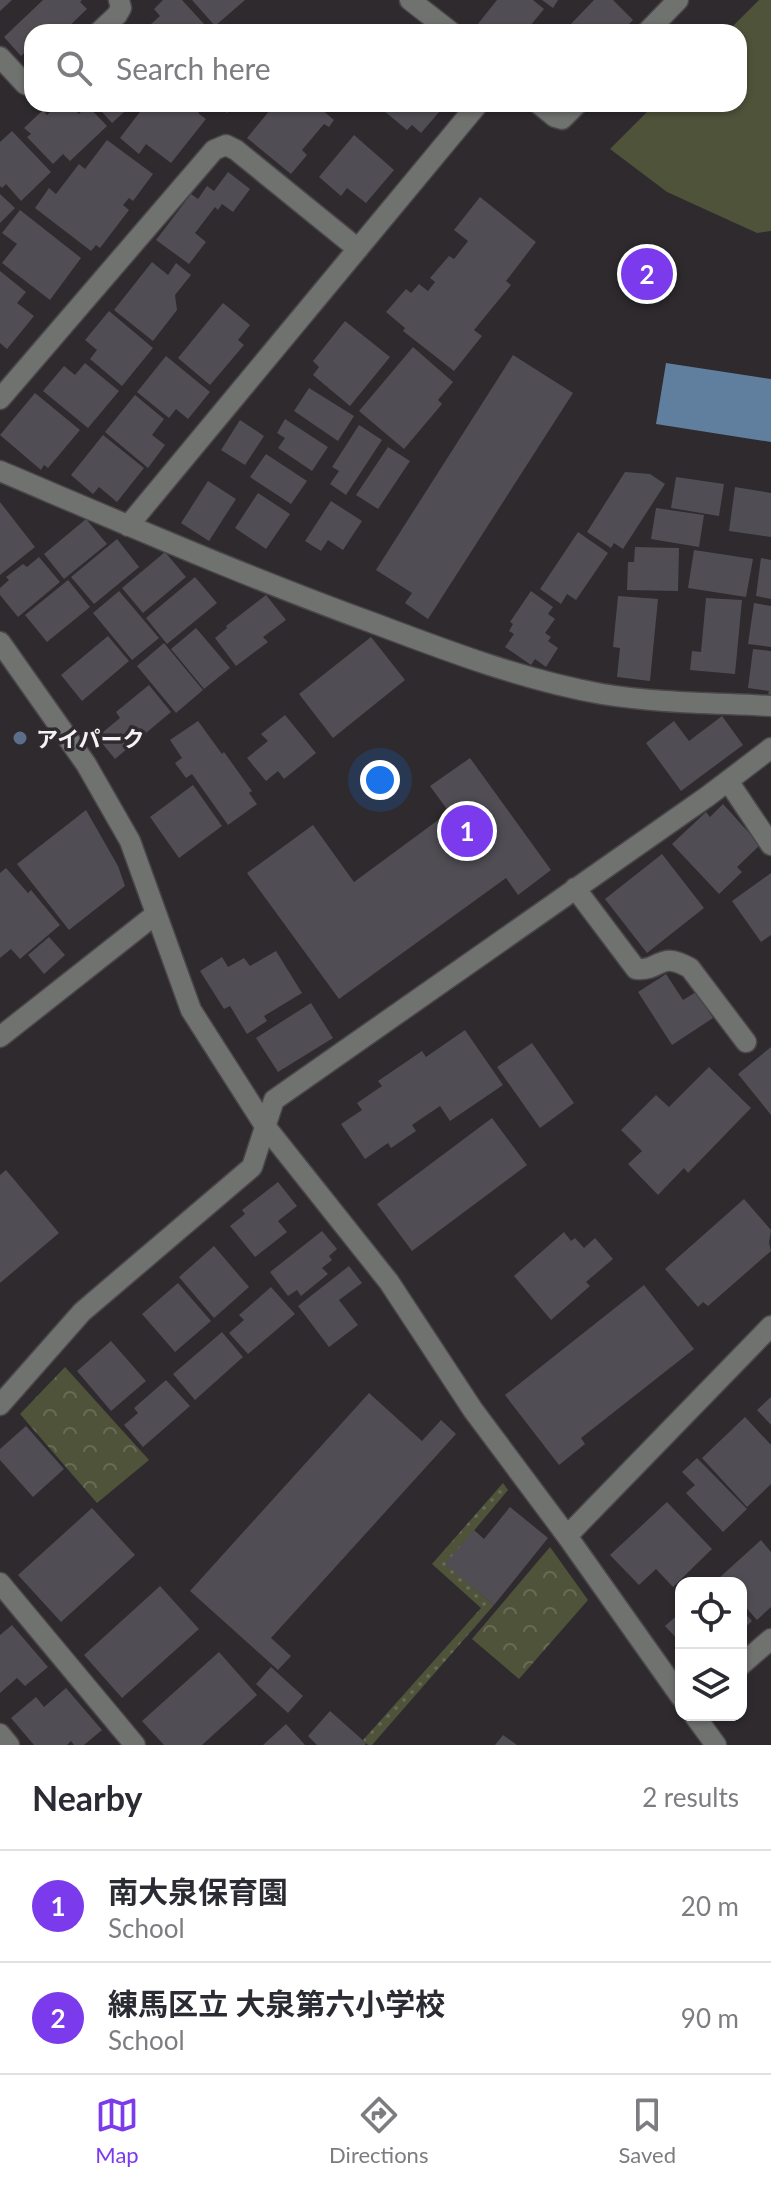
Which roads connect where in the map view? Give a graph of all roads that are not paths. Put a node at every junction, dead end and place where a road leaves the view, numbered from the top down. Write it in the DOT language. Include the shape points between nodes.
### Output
graph roads {
  1 [pos="119,0"];
  2 [pos="410,0"];
  3 [pos="666,4"];
  4 [pos="107,24"];
  5 [pos="441,24"];
  6 [pos="652,24"];
  7 [pos="0,57"];
  8 [pos="24,83"];
  9 [pos="471,112"];
  10 [pos="549,112"];
  11 [pos="569,112"];
  12 [pos="358,249"];
  13 [pos="0,399"];
  14 [pos="0,471"];
  15 [pos="128,526"];
  16 [pos="0,642"];
  17 [pos="771,706"];
  18 [pos="771,748"];
  19 [pos="728,781"];
  20 [pos="771,845"];
  21 [pos="575,888"];
  22 [pos="156,914"];
  23 [pos="0,1037"];
  24 [pos="746,1042"];
  25 [pos="265,1126"];
  26 [pos="771,1326"];
  27 [pos="0,1405"];
  28 [pos="567,1536"];
  29 [pos="0,1583"];
  30 [pos="771,1639"];
  31 [pos="747,1660"];
  32 [pos="675,1689"];
  33 [pos="698,1721"];
  34 [pos="0,1734"];
  35 [pos="9,1745"];
  36 [pos="135,1745"];
  37 [pos="716,1745"];
  1 -- 4 [label="street" via="121,8"];
  2 -- 5 [label="street"];
  3 -- 6 [label="street"];
  7 -- 8 [label="street"];
  9 -- 12 [label="street"];
  10 -- 11 [label="street" via="562,119"];
  12 -- 13 [label="street" via="236,150 226,145 214,150"];
  12 -- 15 [label="street"];
  14 -- 15 [label="street"];
  15 -- 17 [label="street" via="297,595 538,680 603,694"];
  16 -- 22 [label="street" via="86,764 130,841"];
  18 -- 19 [label="street"];
  19 -- 20 [label="street"];
  19 -- 21 [label="street"];
  21 -- 24 [label="street" via="636,969 647,970 669,959 690,968"];
  21 -- 25 [label="street" via="274,1100"];
  22 -- 23 [label="street"];
  22 -- 25 [label="street" via="191,1010"];
  25 -- 27 [label="street" via="252,1167 82,1312"];
  25 -- 28 [label="street" via="389,1282 473,1410"];
  26 -- 28 [label="street"];
  28 -- 32 [label="street"];
  29 -- 36 [label="street"];
  30 -- 31 [label="street"];
  33 -- 37 [label="street"];
  34 -- 35 [label="street"];
}
